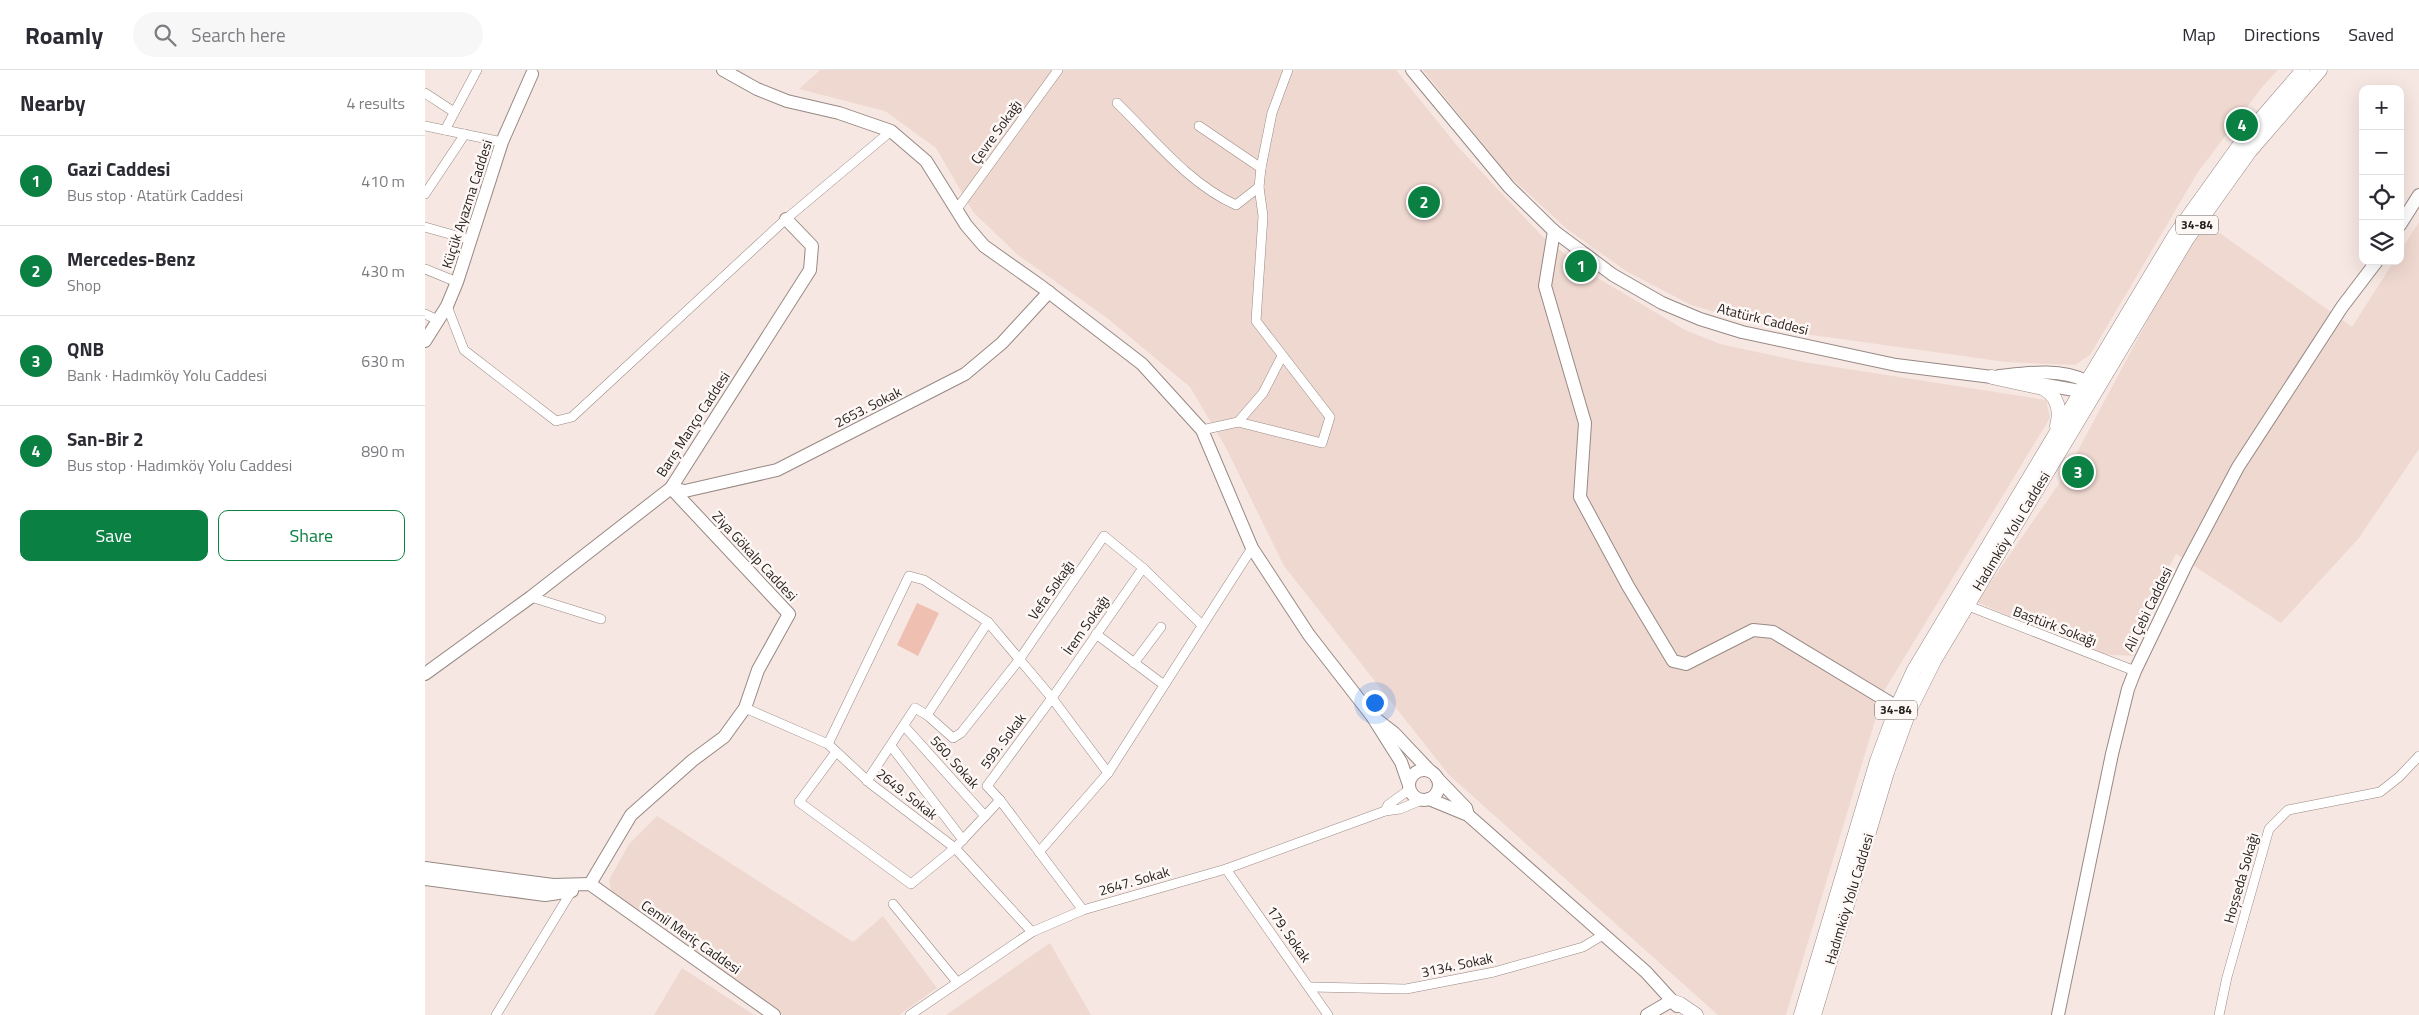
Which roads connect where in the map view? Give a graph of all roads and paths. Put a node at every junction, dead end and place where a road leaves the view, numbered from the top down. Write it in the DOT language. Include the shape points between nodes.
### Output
graph roads {
  1 [pos="477,70"];
  2 [pos="723,70"];
  3 [pos="1058,70"];
  4 [pos="1288,70"];
  5 [pos="1412,70"];
  6 [pos="2303,70"];
  7 [pos="2320,70"];
  8 [pos="531,71"];
  9 [pos="425,93"];
  10 [pos="1117,103"];
  11 [pos="455,112"];
  12 [pos="425,126"];
  13 [pos="1199,126"];
  14 [pos="445,130"];
  15 [pos="891,131"];
  16 [pos="465,134"];
  17 [pos="502,142"];
  18 [pos="1261,168"];
  19 [pos="1259,187"];
  20 [pos="425,194"];
  21 [pos="2419,195"];
  22 [pos="957,209"];
  23 [pos="787,219"];
  24 [pos="2403,220"];
  25 [pos="425,227"];
  26 [pos="1554,231"];
  27 [pos="471,240"];
  28 [pos="2374,265"];
  29 [pos="425,270"];
  30 [pos="457,282"];
  31 [pos="1049,292"];
  32 [pos="447,306"];
  33 [pos="425,314"];
  34 [pos="438,320"];
  35 [pos="425,341"];
  36 [pos="1282,356"];
  37 [pos="1992,377"];
  38 [pos="2087,390"];
  39 [pos="1238,422"];
  40 [pos="1202,430"];
  41 [pos="2055,434"];
  42 [pos="671,488"];
  43 [pos="1252,548"];
  44 [pos="1143,568"];
  45 [pos="531,597"];
  46 [pos="1966,606"];
  47 [pos="601,619"];
  48 [pos="988,622"];
  49 [pos="1202,625"];
  50 [pos="1161,627"];
  51 [pos="1096,634"];
  52 [pos="1019,660"];
  53 [pos="1134,663"];
  54 [pos="2135,671"];
  55 [pos="425,674"];
  56 [pos="1164,685"];
  57 [pos="1052,698"];
  58 [pos="1897,707"];
  59 [pos="745,708"];
  60 [pos="927,715"];
  61 [pos="1372,716"];
  62 [pos="905,727"];
  63 [pos="828,744"];
  64 [pos="891,746"];
  65 [pos="836,752"];
  66 [pos="2419,756"];
  67 [pos="1108,772"];
  68 [pos="1433,774"];
  69 [pos="867,781"];
  70 [pos="1409,787"];
  71 [pos="1426,799"];
  72 [pos="1000,800"];
  73 [pos="1385,811"];
  74 [pos="1468,815"];
  75 [pos="985,816"];
  76 [pos="963,840"];
  77 [pos="955,848"];
  78 [pos="1039,852"];
  79 [pos="425,868"];
  80 [pos="1226,869"];
  81 [pos="425,879"];
  82 [pos="590,884"];
  83 [pos="571,892"];
  84 [pos="893,904"];
  85 [pos="1083,910"];
  86 [pos="1032,932"];
  87 [pos="1603,935"];
  88 [pos="957,982"];
  89 [pos="1310,987"];
  90 [pos="1671,1001"];
  91 [pos="921,1012"];
  92 [pos="496,1015"];
  93 [pos="774,1015"];
  94 [pos="910,1015"];
  95 [pos="1328,1015"];
  96 [pos="1647,1015"];
  97 [pos="1667,1015"];
  98 [pos="1680,1015"];
  99 [pos="1686,1015"];
  100 [pos="1696,1015"];
  101 [pos="1801,1015"];
  102 [pos="1814,1015"];
  103 [pos="2058,1015"];
  104 [pos="2219,1015"];
  1 -- 11 [label="street"];
  2 -- 15 [label="street" via="787,102 839,113"];
  3 -- 22 [label="street, Çevre Sokağı"];
  4 -- 18 [label="street" via="1272,113"];
  5 -- 26 [label="street, Atatürk Caddesi" via="1509,187"];
  6 -- 38 [label="main road, Hadımköy Yolu Caddesi / 34-84" via="2246,136 2198,200 2157,264"];
  7 -- 38 [label="main road, Hadımköy Yolu Caddesi / 34-84" via="2250,151"];
  8 -- 17 [label="street, Küçük Ayazma Caddesi"];
  9 -- 11 [label="street"];
  10 -- 19 [label="street" via="1199,184 1222,199 1236,205"];
  11 -- 14 [label="street"];
  12 -- 14 [label="street"];
  13 -- 18 [label="street"];
  14 -- 16 [label="street"];
  15 -- 22 [label="street" via="926,161"];
  15 -- 23 [label="street"];
  16 -- 17 [label="street"];
  16 -- 20 [label="street"];
  17 -- 27 [label="street, Küçük Ayazma Caddesi"];
  18 -- 19 [label="street"];
  19 -- 36 [label="street" via="1263,216 1256,321"];
  21 -- 24 [label="street"];
  22 -- 31 [label="street" via="984,246"];
  23 -- 32 [label="street" via="573,417 556,421 464,350"];
  23 -- 42 [label="street, Barış Manço Caddesi" via="812,246 810,270"];
  25 -- 27 [label="street"];
  26 -- 37 [label="street, Atatürk Caddesi" via="1613,275 1662,303 1700,319 1742,332 1896,364"];
  26 -- 58 [label="street" via="1545,286 1585,423 1580,497 1627,586 1673,661 1687,664 1753,630 1773,632"];
  27 -- 30 [label="street, Küçük Ayazma Caddesi"];
  28 -- 54 [label="street, Ali Çebi Caddesi" via="2342,307 2238,467"];
  29 -- 30 [label="street"];
  30 -- 32 [label="street, Küçük Ayazma Caddesi"];
  31 -- 40 [label="street" via="1142,364"];
  31 -- 42 [label="street, 2653. Sokak" via="1002,342 965,374 777,470 685,491"];
  32 -- 34 [label="street, Küçük Ayazma Caddesi"];
  33 -- 34 [label="street"];
  34 -- 35 [label="street, Küçük Ayazma Caddesi"];
  36 -- 39 [label="street" via="1263,393"];
  36 -- 39 [label="street" via="1330,416 1322,442"];
  37 -- 38 [label="street, Atatürk Caddesi"];
  37 -- 41 [label="main road" via="2050,392 2059,409"];
  38 -- 41 [label="main road, Hadımköy Yolu Caddesi / 34-84"];
  38 -- 46 [label="main road, Hadımköy Yolu Caddesi / 34-84" via="2057,455"];
  39 -- 40 [label="street"];
  40 -- 43 [label="street"];
  41 -- 58 [label="main road, Hadımköy Yolu Caddesi / 34-84" via="1927,647"];
  42 -- 45 [label="street, Barış Manço Caddesi"];
  42 -- 59 [label="street, Ziya Gökalp Caddesi" via="789,614 758,670"];
  43 -- 49 [label="street"];
  43 -- 61 [label="street" via="1309,635"];
  44 -- 49 [label="street"];
  44 -- 51 [label="street, İrem Sokağı"];
  44 -- 52 [label="street, Vefa Sokağı" via="1104,536"];
  45 -- 47 [label="street"];
  45 -- 55 [label="street, Barış Manço Caddesi"];
  46 -- 54 [label="street, Baştürk Sokağı"];
  46 -- 102 [label="main road, Hadımköy Yolu Caddesi / 34-84" via="1924,679 1897,743"];
  48 -- 52 [label="street"];
  48 -- 60 [label="street"];
  48 -- 63 [label="street" via="925,580 909,576"];
  49 -- 56 [label="street"];
  50 -- 53 [label="street"];
  51 -- 53 [label="street"];
  51 -- 57 [label="street, İrem Sokağı"];
  52 -- 57 [label="street"];
  52 -- 60 [label="street, Vefa Sokağı" via="961,733 953,738"];
  53 -- 56 [label="street"];
  54 -- 103 [label="street, Ali Çebi Caddesi" via="2113,754"];
  56 -- 67 [label="street"];
  57 -- 67 [label="street"];
  57 -- 72 [label="street, 599. Sokak" via="987,786"];
  58 -- 101 [label="main road, Hadımköy Yolu Caddesi / 34-84" via="1874,772"];
  59 -- 63 [label="street, 2649. Sokak"];
  59 -- 82 [label="street, Ziya Gökalp Caddesi" via="724,737 693,760 631,816"];
  60 -- 62 [label="street" via="915,708"];
  61 -- 68 [label="street" via="1394,732"];
  61 -- 70 [label="street" via="1401,762"];
  62 -- 64 [label="street"];
  62 -- 75 [label="street, 560. Sokak"];
  63 -- 65 [label="street, 2649. Sokak"];
  64 -- 69 [label="street"];
  64 -- 76 [label="street"];
  65 -- 69 [label="street, 2649. Sokak"];
  65 -- 77 [label="street" via="799,802 911,884"];
  66 -- 104 [label="street, Hoşseda Sokağı" via="2380,792 2288,810 2269,829"];
  67 -- 78 [label="street"];
  68 -- 70 [label="street" via="1425,770 1415,773"];
  68 -- 71 [label="street" via="1438,788"];
  68 -- 74 [label="street" via="1466,808"];
  69 -- 77 [label="street, 2649. Sokak"];
  70 -- 71 [label="street" via="1415,796"];
  70 -- 73 [label="street"];
  71 -- 73 [label="street, 2647. Sokak"];
  71 -- 74 [label="street"];
  72 -- 75 [label="street"];
  72 -- 78 [label="street"];
  73 -- 80 [label="street, 2647. Sokak"];
  74 -- 87 [label="street"];
  75 -- 76 [label="street"];
  76 -- 77 [label="street"];
  77 -- 86 [label="street, 2649. Sokak"];
  78 -- 85 [label="street"];
  79 -- 82 [label="street" via="553,885"];
  80 -- 85 [label="street, 2647. Sokak"];
  80 -- 89 [label="street, 179. Sokak"];
  81 -- 83 [label="street" via="545,895"];
  82 -- 83 [label="street"];
  82 -- 93 [label="street, Cemil Meriç Caddesi"];
  83 -- 92 [label="street"];
  84 -- 88 [label="street"];
  85 -- 86 [label="street, 2647. Sokak"];
  86 -- 88 [label="street, 2647. Sokak"];
  87 -- 89 [label="street, 3134. Sokak" via="1575,950 1494,972 1405,989"];
  87 -- 90 [label="street" via="1646,972"];
  88 -- 91 [label="street, 2647. Sokak"];
  89 -- 95 [label="street, 179. Sokak"];
  90 -- 96 [label="street"];
  90 -- 97 [label="street"];
  90 -- 98 [label="street"];
  90 -- 99 [label="street"];
  90 -- 100 [label="main road"];
  91 -- 94 [label="street, 2647. Sokak"];
}
